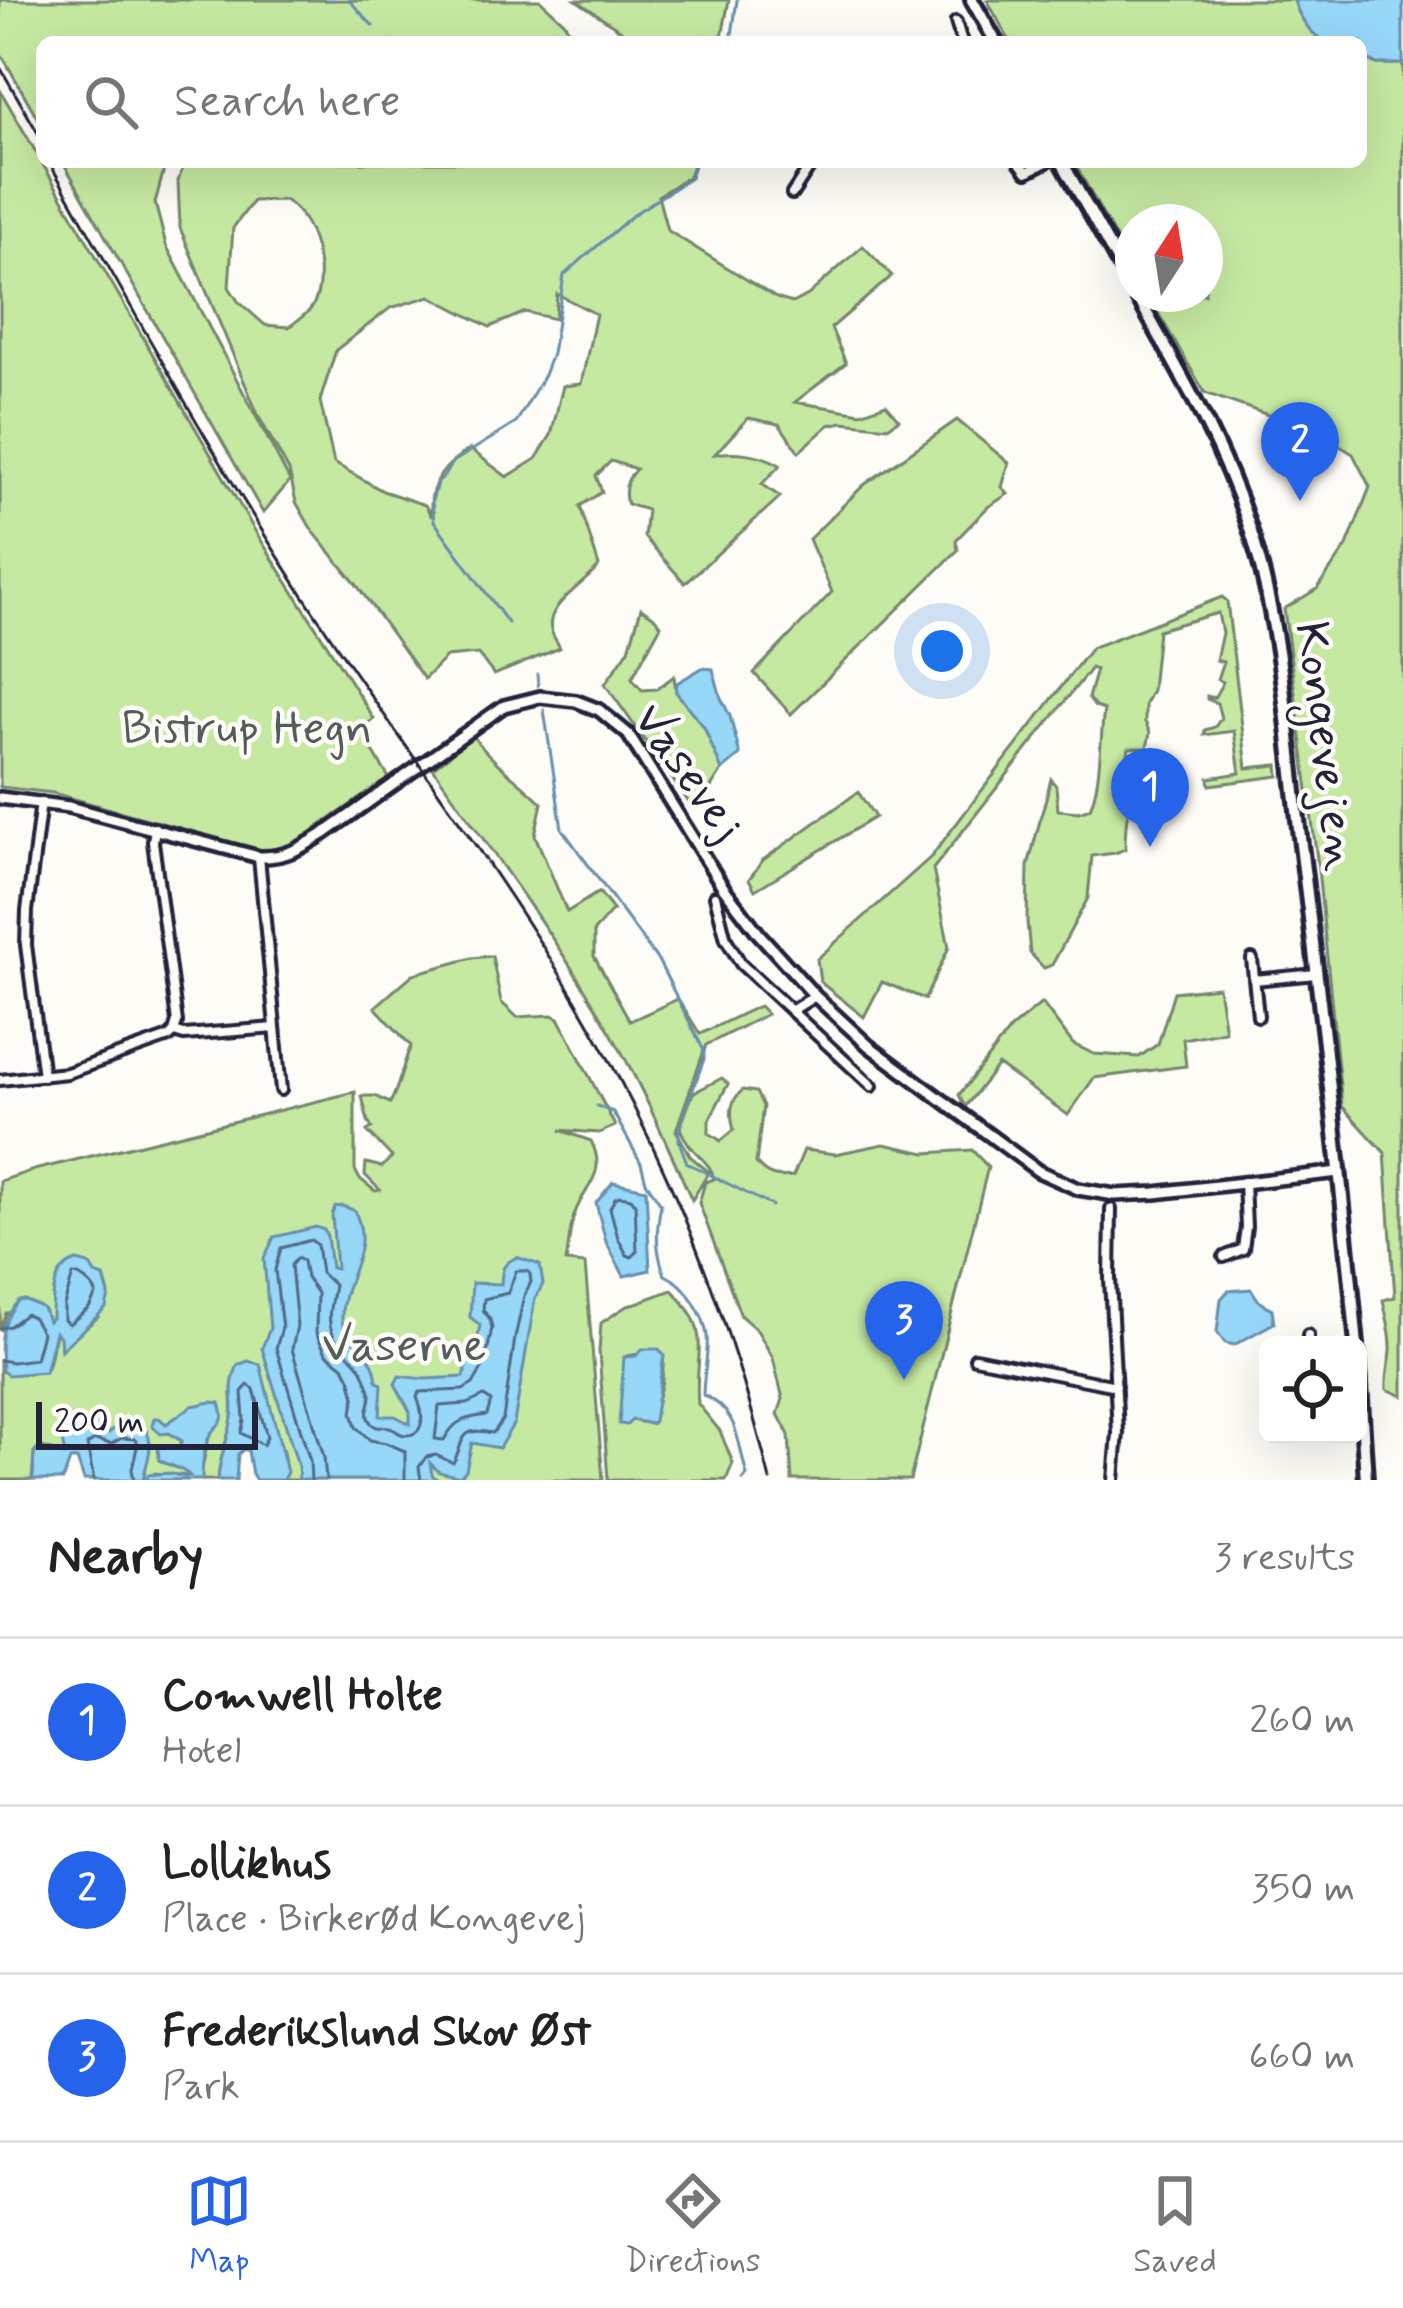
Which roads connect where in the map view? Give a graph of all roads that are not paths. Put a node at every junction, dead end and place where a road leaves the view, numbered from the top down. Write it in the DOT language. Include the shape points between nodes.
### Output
graph roads {
  1 [pos="972,0"];
  2 [pos="956,22"];
  3 [pos="960,36"];
  4 [pos="993,36"];
  5 [pos="809,168"];
  6 [pos="1065,168"];
  7 [pos="792,194"];
  8 [pos="1115,256"];
  9 [pos="1147,312"];
  10 [pos="0,798"];
  11 [pos="40,802"];
  12 [pos="155,829"];
  13 [pos="259,857"];
  14 [pos="715,896"];
  15 [pos="1252,959"];
  16 [pos="1316,974"];
  17 [pos="1255,980"];
  18 [pos="814,996"];
  19 [pos="790,1011"];
  20 [pos="1258,1016"];
  21 [pos="274,1028"];
  22 [pos="174,1032"];
  23 [pos="43,1076"];
  24 [pos="0,1079"];
  25 [pos="872,1086"];
  26 [pos="280,1090"];
  27 [pos="1339,1172"];
  28 [pos="1244,1183"];
  29 [pos="1111,1209"];
  30 [pos="1224,1257"];
  31 [pos="1357,1336"];
  32 [pos="974,1358"];
  33 [pos="1116,1386"];
  34 [pos="1364,1444"];
  35 [pos="1114,1480"];
  36 [pos="1366,1480"];
  1 -- 4 [label="main road"];
  2 -- 3 [label="street"];
  5 -- 7 [label="street"];
  6 -- 8 [label="main road, Kongevejen"];
  9 -- 16 [label="main road, Kongevejen" via="1233,482 1271,604"];
  10 -- 11 [label="street"];
  11 -- 12 [label="street"];
  11 -- 23 [label="street" via="26,945"];
  12 -- 13 [label="street"];
  12 -- 22 [label="street"];
  13 -- 18 [label="street, Vasevej" via="300,849 504,706 540,697 577,700 628,734 723,887"];
  13 -- 21 [label="street"];
  14 -- 19 [label="street, Vasevej" via="732,951"];
  15 -- 17 [label="street"];
  16 -- 17 [label="street"];
  16 -- 27 [label="main road, Kongevejen"];
  17 -- 20 [label="street"];
  18 -- 19 [label="street"];
  18 -- 28 [label="street, Vasevej" via="910,1078 1052,1179 1115,1195"];
  19 -- 25 [label="street, Vasevej"];
  21 -- 22 [label="street"];
  21 -- 26 [label="street"];
  22 -- 23 [label="street"];
  23 -- 24 [label="street"];
  27 -- 28 [label="street, Vasevej"];
  27 -- 31 [label="main road, Kongevejen"];
  28 -- 30 [label="street" via="1244,1249"];
  29 -- 33 [label="street"];
  32 -- 33 [label="street"];
  33 -- 35 [label="street"];
  34 -- 36 [label="main road, Kongevejen"];
}
